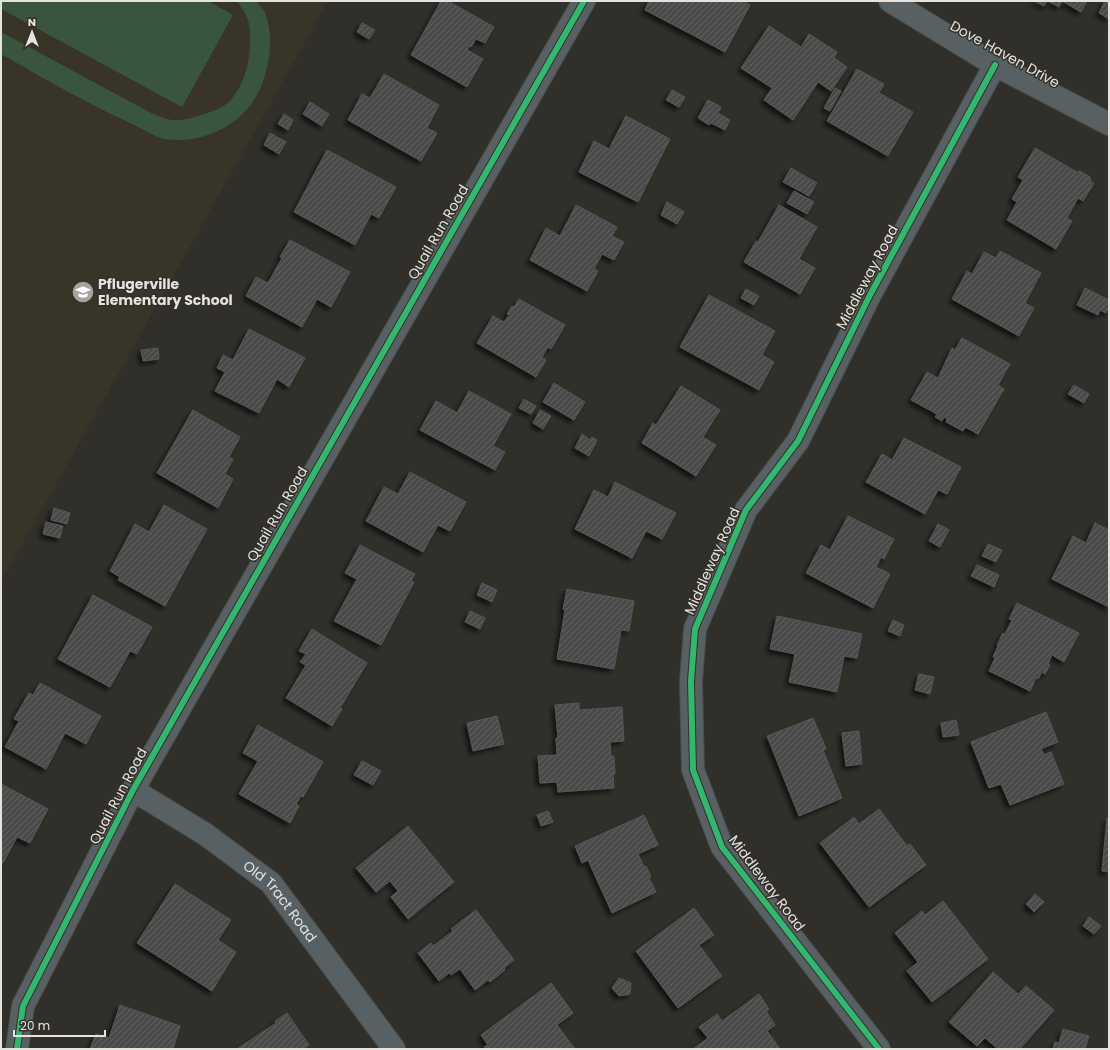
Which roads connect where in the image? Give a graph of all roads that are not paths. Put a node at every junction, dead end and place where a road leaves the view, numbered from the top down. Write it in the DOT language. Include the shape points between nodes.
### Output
graph roads {
  1 [pos="584,1"];
  2 [pos="890,1"];
  3 [pos="995,64"];
  4 [pos="1109,124"];
  5 [pos="133,790"];
  6 [pos="17,1049"];
  7 [pos="394,1049"];
  8 [pos="880,1049"];
  1 -- 5 [label="street, Quail Run Road"];
  2 -- 3 [label="street, Dove Haven Drive"];
  3 -- 4 [label="street, Dove Haven Drive"];
  3 -- 8 [label="street, Middleway Road" via="870,295 798,441 746,510 695,629 691,681 693,770 722,847"];
  5 -- 6 [label="street, Quail Run Road" via="23,1006"];
  5 -- 7 [label="street, Old Tract Road" via="205,834 272,883"];
}
